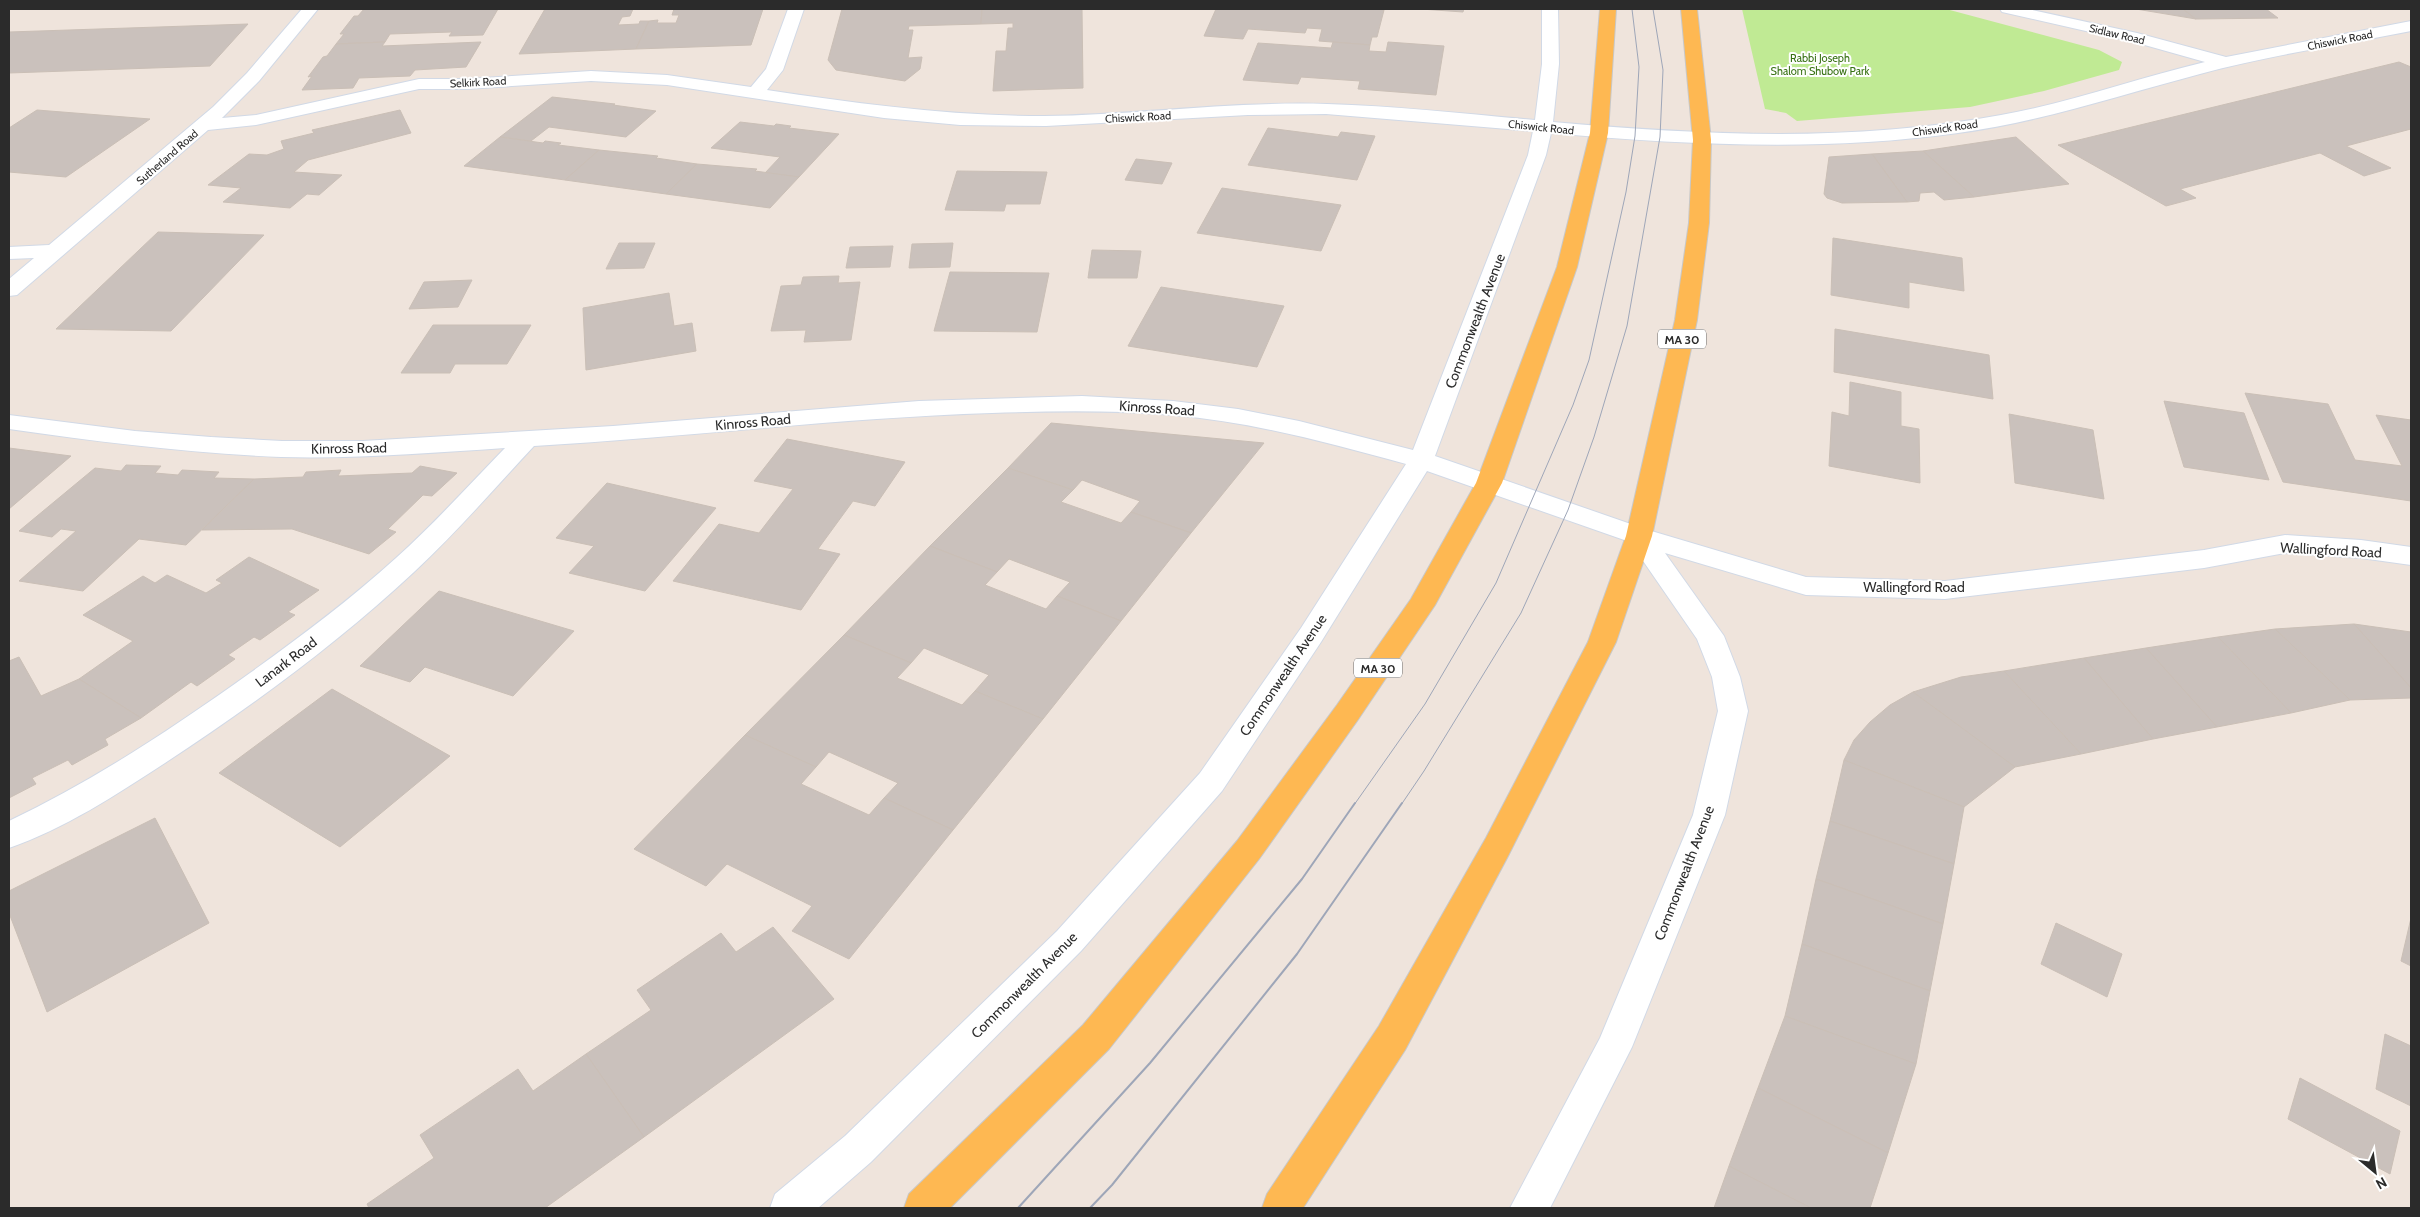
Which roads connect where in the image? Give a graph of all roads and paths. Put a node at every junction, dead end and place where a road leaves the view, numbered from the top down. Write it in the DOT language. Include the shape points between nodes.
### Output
graph roads {
  1 [pos="310,9"];
  2 [pos="796,9"];
  3 [pos="1550,9"];
  4 [pos="1608,9"];
  5 [pos="1689,9"];
  6 [pos="2008,9"];
  7 [pos="2411,26"];
  8 [pos="2226,62"];
  9 [pos="756,93"];
  10 [pos="203,125"];
  11 [pos="1544,128"];
  12 [pos="1599,133"];
  13 [pos="1702,140"];
  14 [pos="54,251"];
  15 [pos="9,253"];
  16 [pos="9,290"];
  17 [pos="9,422"];
  18 [pos="526,440"];
  19 [pos="1421,460"];
  20 [pos="1489,483"];
  21 [pos="1639,536"];
  22 [pos="2411,556"];
  23 [pos="9,835"];
  24 [pos="789,1208"];
  25 [pos="923,1208"];
  26 [pos="1281,1208"];
  27 [pos="1529,1208"];
  1 -- 10 [label="street, Sutherland Road" via="253,77"];
  2 -- 9 [label="street" via="774,70"];
  3 -- 11 [label="street, Commonwealth Avenue" via="1553,41"];
  4 -- 12 [label="main road, MA 30"];
  5 -- 13 [label="main road, MA 30"];
  6 -- 8 [label="street, Sidlaw Road"];
  7 -- 8 [label="street, Chiswick Road"];
  8 -- 13 [label="street, Chiswick Road" via="2000,121 1916,133 1812,140"];
  9 -- 10 [label="street, Selkirk Road" via="652,79 591,76 419,84 256,120"];
  9 -- 11 [label="street, Chiswick Road" via="884,113 960,120 1046,121 1294,108 1394,113"];
  10 -- 14 [label="street, Sutherland Road"];
  11 -- 12 [label="street, Chiswick Road"];
  11 -- 19 [label="street, Commonwealth Avenue" via="1537,155"];
  12 -- 13 [label="street, Chiswick Road"];
  12 -- 20 [label="main road, MA 30" via="1567,267"];
  13 -- 21 [label="main road, MA 30" via="1699,224 1686,320"];
  14 -- 15 [label="street"];
  14 -- 16 [label="street, Sutherland Road"];
  17 -- 18 [label="street, Kinross Road" via="135,438 282,449 363,449"];
  18 -- 19 [label="street, Kinross Road" via="919,408 1082,403 1173,408 1238,416 1299,428"];
  18 -- 23 [label="street, Lanark Road" via="423,548 297,654 208,720 124,774"];
  19 -- 20 [label="street, Kinross Road"];
  19 -- 24 [label="street, Commonwealth Avenue" via="1311,635 1211,782 1069,941 858,1149"];
  20 -- 21 [label="street, Wallingford Road"];
  20 -- 25 [label="main road, MA 30" via="1421,605 1248,850 1096,1037"];
  21 -- 22 [label="street, Wallingford Road" via="1806,586 1935,590 2076,576 2204,559 2285,544"];
  21 -- 26 [label="main road, MA 30" via="1602,642 1497,847 1392,1038"];
  21 -- 27 [label="street, Commonwealth Avenue" via="1710,636 1726,677 1733,711 1709,815 1614,1047"];
}
